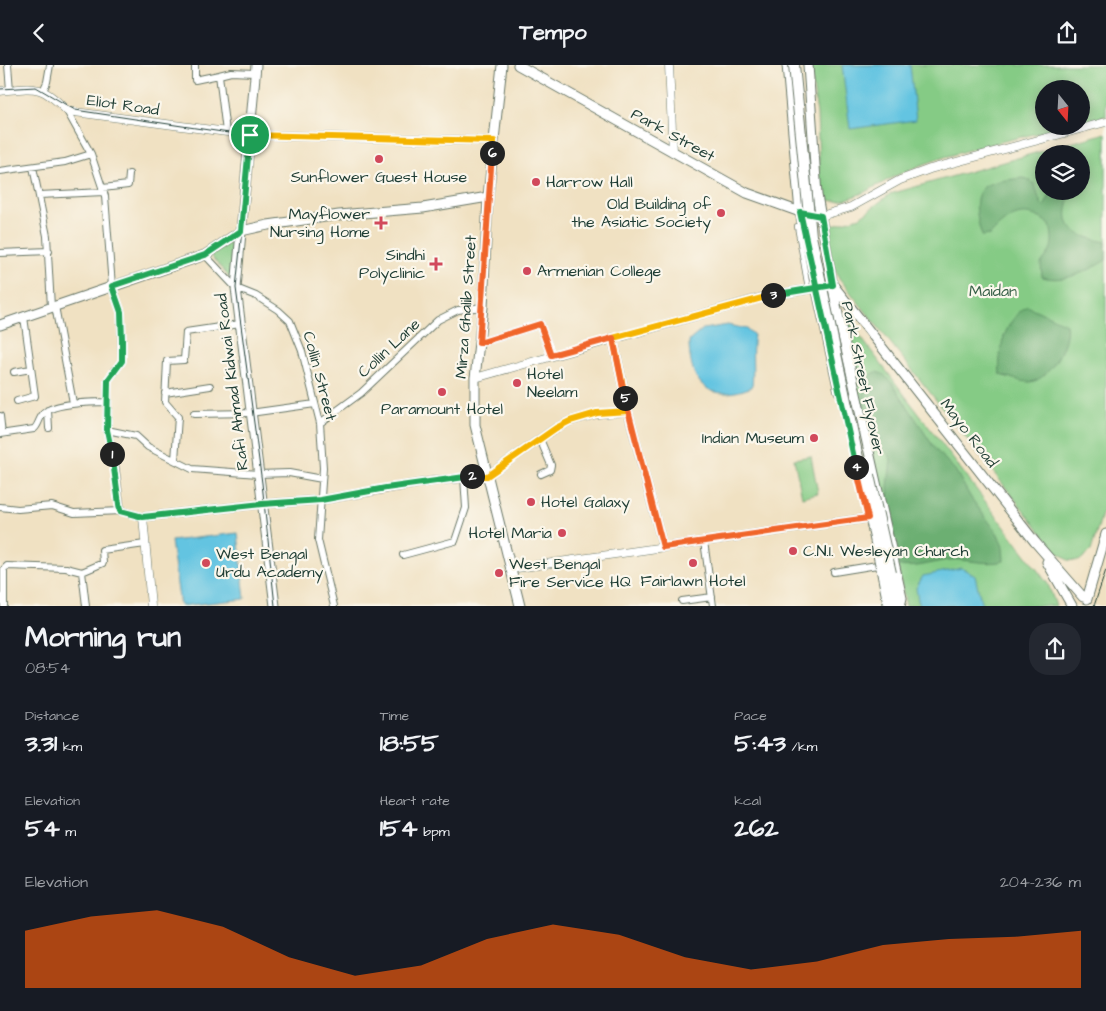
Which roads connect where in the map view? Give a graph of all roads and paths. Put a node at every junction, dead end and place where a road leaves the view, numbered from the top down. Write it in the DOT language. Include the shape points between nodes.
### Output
graph roads {
  1 [pos="8,65"];
  2 [pos="50,65"];
  3 [pos="195,65"];
  4 [pos="502,65"];
  5 [pos="519,65"];
  6 [pos="669,65"];
  7 [pos="789,66"];
  8 [pos="805,66"];
  9 [pos="255,69"];
  10 [pos="220,75"];
  11 [pos="10,90"];
  12 [pos="0,91"];
  13 [pos="43,91"];
  14 [pos="67,111"];
  15 [pos="1106,122"];
  16 [pos="226,132"];
  17 [pos="250,135"];
  18 [pos="494,141"];
  19 [pos="673,152"];
  20 [pos="91,154"];
  21 [pos="33,167"];
  22 [pos="0,171"];
  23 [pos="129,174"];
  24 [pos="103,190"];
  25 [pos="39,195"];
  26 [pos="488,197"];
  27 [pos="800,212"];
  28 [pos="821,216"];
  29 [pos="796,226"];
  30 [pos="241,231"];
  31 [pos="49,251"];
  32 [pos="0,253"];
  33 [pos="205,255"];
  34 [pos="833,285"];
  35 [pos="112,286"];
  36 [pos="812,287"];
  37 [pos="236,288"];
  38 [pos="53,307"];
  39 [pos="483,307"];
  40 [pos="24,317"];
  41 [pos="240,324"];
  42 [pos="0,325"];
  43 [pos="613,338"];
  44 [pos="479,343"];
  45 [pos="551,355"];
  46 [pos="31,369"];
  47 [pos="14,372"];
  48 [pos="475,378"];
  49 [pos="210,386"];
  50 [pos="166,393"];
  51 [pos="17,401"];
  52 [pos="107,402"];
  53 [pos="73,403"];
  54 [pos="315,404"];
  55 [pos="48,410"];
  56 [pos="628,411"];
  57 [pos="250,413"];
  58 [pos="194,414"];
  59 [pos="0,416"];
  60 [pos="320,423"];
  61 [pos="49,428"];
  62 [pos="107,430"];
  63 [pos="1,434"];
  64 [pos="540,439"];
  65 [pos="175,459"];
  66 [pos="258,474"];
  67 [pos="541,474"];
  68 [pos="487,476"];
  69 [pos="464,477"];
  70 [pos="322,479"];
  71 [pos="321,500"];
  72 [pos="263,504"];
  73 [pos="0,507"];
  74 [pos="120,511"];
  75 [pos="143,517"];
  76 [pos="868,518"];
  77 [pos="1106,534"];
  78 [pos="704,541"];
  79 [pos="1035,542"];
  80 [pos="145,544"];
  81 [pos="663,547"];
  82 [pos="403,555"];
  83 [pos="877,565"];
  84 [pos="510,569"];
  85 [pos="82,572"];
  86 [pos="834,572"];
  87 [pos="887,575"];
  88 [pos="712,597"];
  89 [pos="682,601"];
  90 [pos="1087,601"];
  91 [pos="4,606"];
  92 [pos="86,606"];
  93 [pos="151,606"];
  94 [pos="275,606"];
  95 [pos="334,606"];
  96 [pos="520,606"];
  97 [pos="713,606"];
  98 [pos="888,606"];
  99 [pos="899,606"];
  100 [pos="1072,606"];
  1 -- 11 [label="street"];
  2 -- 13 [label="street"];
  3 -- 10 [label="street" via="195,80"];
  4 -- 18 [label="main road, Mirza Ghalib Street"];
  5 -- 19 [label="main road, Park Street"];
  6 -- 19 [label="street"];
  7 -- 8 [label="main road" via="797,73"];
  7 -- 27 [label="main road"];
  7 -- 87 [label="main road, Park Street Flyover, bridge" via="811,236"];
  8 -- 28 [label="main road"];
  8 -- 87 [label="main road, Park Street Flyover, bridge" via="817,235"];
  9 -- 10 [label="street"];
  9 -- 17 [label="main road, Rafi Ahmad Kidwai Road"];
  10 -- 16 [label="street"];
  11 -- 12 [label="street"];
  11 -- 13 [label="street" via="36,87"];
  13 -- 14 [label="street, Eliot Road" via="53,96"];
  14 -- 16 [label="street, Eliot Road"];
  14 -- 20 [label="street"];
  15 -- 28 [label="street" via="930,169 900,180 851,207"];
  16 -- 17 [label="street, Eliot Road"];
  17 -- 18 [label="street, Eliot Road"];
  17 -- 30 [label="main road, Rafi Ahmad Kidwai Road"];
  18 -- 26 [label="main road, Mirza Ghalib Street"];
  19 -- 27 [label="main road, Park Street" via="747,193"];
  20 -- 21 [label="street"];
  20 -- 24 [label="street"];
  21 -- 22 [label="street"];
  21 -- 25 [label="street"];
  23 -- 24 [label="street" via="128,185"];
  24 -- 25 [label="street"];
  24 -- 35 [label="street"];
  25 -- 31 [label="street"];
  26 -- 30 [label="main road" via="428,208 339,215"];
  26 -- 39 [label="main road, Mirza Ghalib Street"];
  27 -- 28 [label="main road, Park Street"];
  27 -- 36 [label="main road"];
  28 -- 34 [label="main road"];
  29 -- 36 [label="street"];
  30 -- 33 [label="main road"];
  30 -- 37 [label="main road, Rafi Ahmad Kidwai Road"];
  31 -- 32 [label="street"];
  31 -- 38 [label="street"];
  33 -- 35 [label="main road"];
  33 -- 37 [label="street, Collin Street"];
  34 -- 36 [label="street"];
  34 -- 79 [label="main road, Mayo Road"];
  34 -- 99 [label="main road" via="902,598"];
  35 -- 38 [label="main road"];
  35 -- 52 [label="street" via="121,312 122,361 108,380"];
  36 -- 43 [label="street"];
  36 -- 76 [label="main road"];
  37 -- 41 [label="main road, Rafi Ahmad Kidwai Road"];
  37 -- 54 [label="street, Collin Street" via="256,296 290,321 302,351"];
  38 -- 40 [label="main road"];
  38 -- 53 [label="street"];
  39 -- 44 [label="main road, Mirza Ghalib Street"];
  39 -- 60 [label="street, Collin Lane" via="458,310 438,320 360,393"];
  40 -- 42 [label="main road"];
  40 -- 46 [label="street"];
  41 -- 50 [label="street" via="186,332 184,360 167,361"];
  41 -- 57 [label="main road, Rafi Ahmad Kidwai Road"];
  43 -- 45 [label="street"];
  43 -- 56 [label="street"];
  44 -- 45 [label="street" via="540,324"];
  44 -- 48 [label="main road, Mirza Ghalib Street"];
  45 -- 48 [label="street"];
  46 -- 47 [label="street"];
  46 -- 51 [label="street" via="35,397"];
  48 -- 68 [label="main road, Mirza Ghalib Street" via="475,425"];
  49 -- 50 [label="street"];
  50 -- 65 [label="street" via="165,402 178,417"];
  52 -- 53 [label="street"];
  52 -- 62 [label="street"];
  53 -- 55 [label="street"];
  54 -- 57 [label="street"];
  54 -- 60 [label="street, Collin Street"];
  55 -- 61 [label="street"];
  55 -- 63 [label="street" via="42,414 37,428"];
  56 -- 64 [label="street" via="584,416"];
  56 -- 81 [label="street"];
  57 -- 58 [label="street"];
  57 -- 66 [label="main road, Rafi Ahmad Kidwai Road"];
  59 -- 63 [label="street"];
  60 -- 70 [label="street, Collin Street"];
  62 -- 65 [label="street" via="136,436 148,447"];
  62 -- 74 [label="street" via="115,464"];
  64 -- 67 [label="street" via="552,465 550,470"];
  64 -- 68 [label="street"];
  65 -- 66 [label="street" via="192,469"];
  66 -- 70 [label="street" via="288,473"];
  66 -- 72 [label="main road, Rafi Ahmad Kidwai Road"];
  68 -- 69 [label="street"];
  68 -- 84 [label="main road, Mirza Ghalib Street"];
  69 -- 71 [label="street"];
  69 -- 82 [label="street" via="466,508 455,541"];
  70 -- 71 [label="street, Collin Street"];
  71 -- 72 [label="street"];
  71 -- 95 [label="street, Collin Street" via="318,540"];
  72 -- 75 [label="street"];
  72 -- 94 [label="main road, Rafi Ahmad Kidwai Road"];
  73 -- 74 [label="street" via="52,506 74,513"];
  74 -- 75 [label="street"];
  75 -- 80 [label="street"];
  76 -- 78 [label="street"];
  76 -- 83 [label="main road"];
  77 -- 90 [label="main road"];
  78 -- 81 [label="street"];
  78 -- 88 [label="street"];
  79 -- 90 [label="main road, Mayo Road"];
  79 -- 100 [label="main road"];
  80 -- 85 [label="street" via="102,550 103,563"];
  80 -- 93 [label="street"];
  81 -- 84 [label="street"];
  83 -- 86 [label="street"];
  83 -- 98 [label="main road"];
  84 -- 96 [label="main road, Mirza Ghalib Street"];
  85 -- 91 [label="street" via="66,568 8,566 4,569"];
  85 -- 92 [label="street"];
  87 -- 98 [label="main road, Park Street Flyover"];
  87 -- 99 [label="main road, Park Street Flyover"];
  88 -- 89 [label="street"];
  88 -- 97 [label="street"];
  90 -- 100 [label="main road" via="1076,599"];
}
